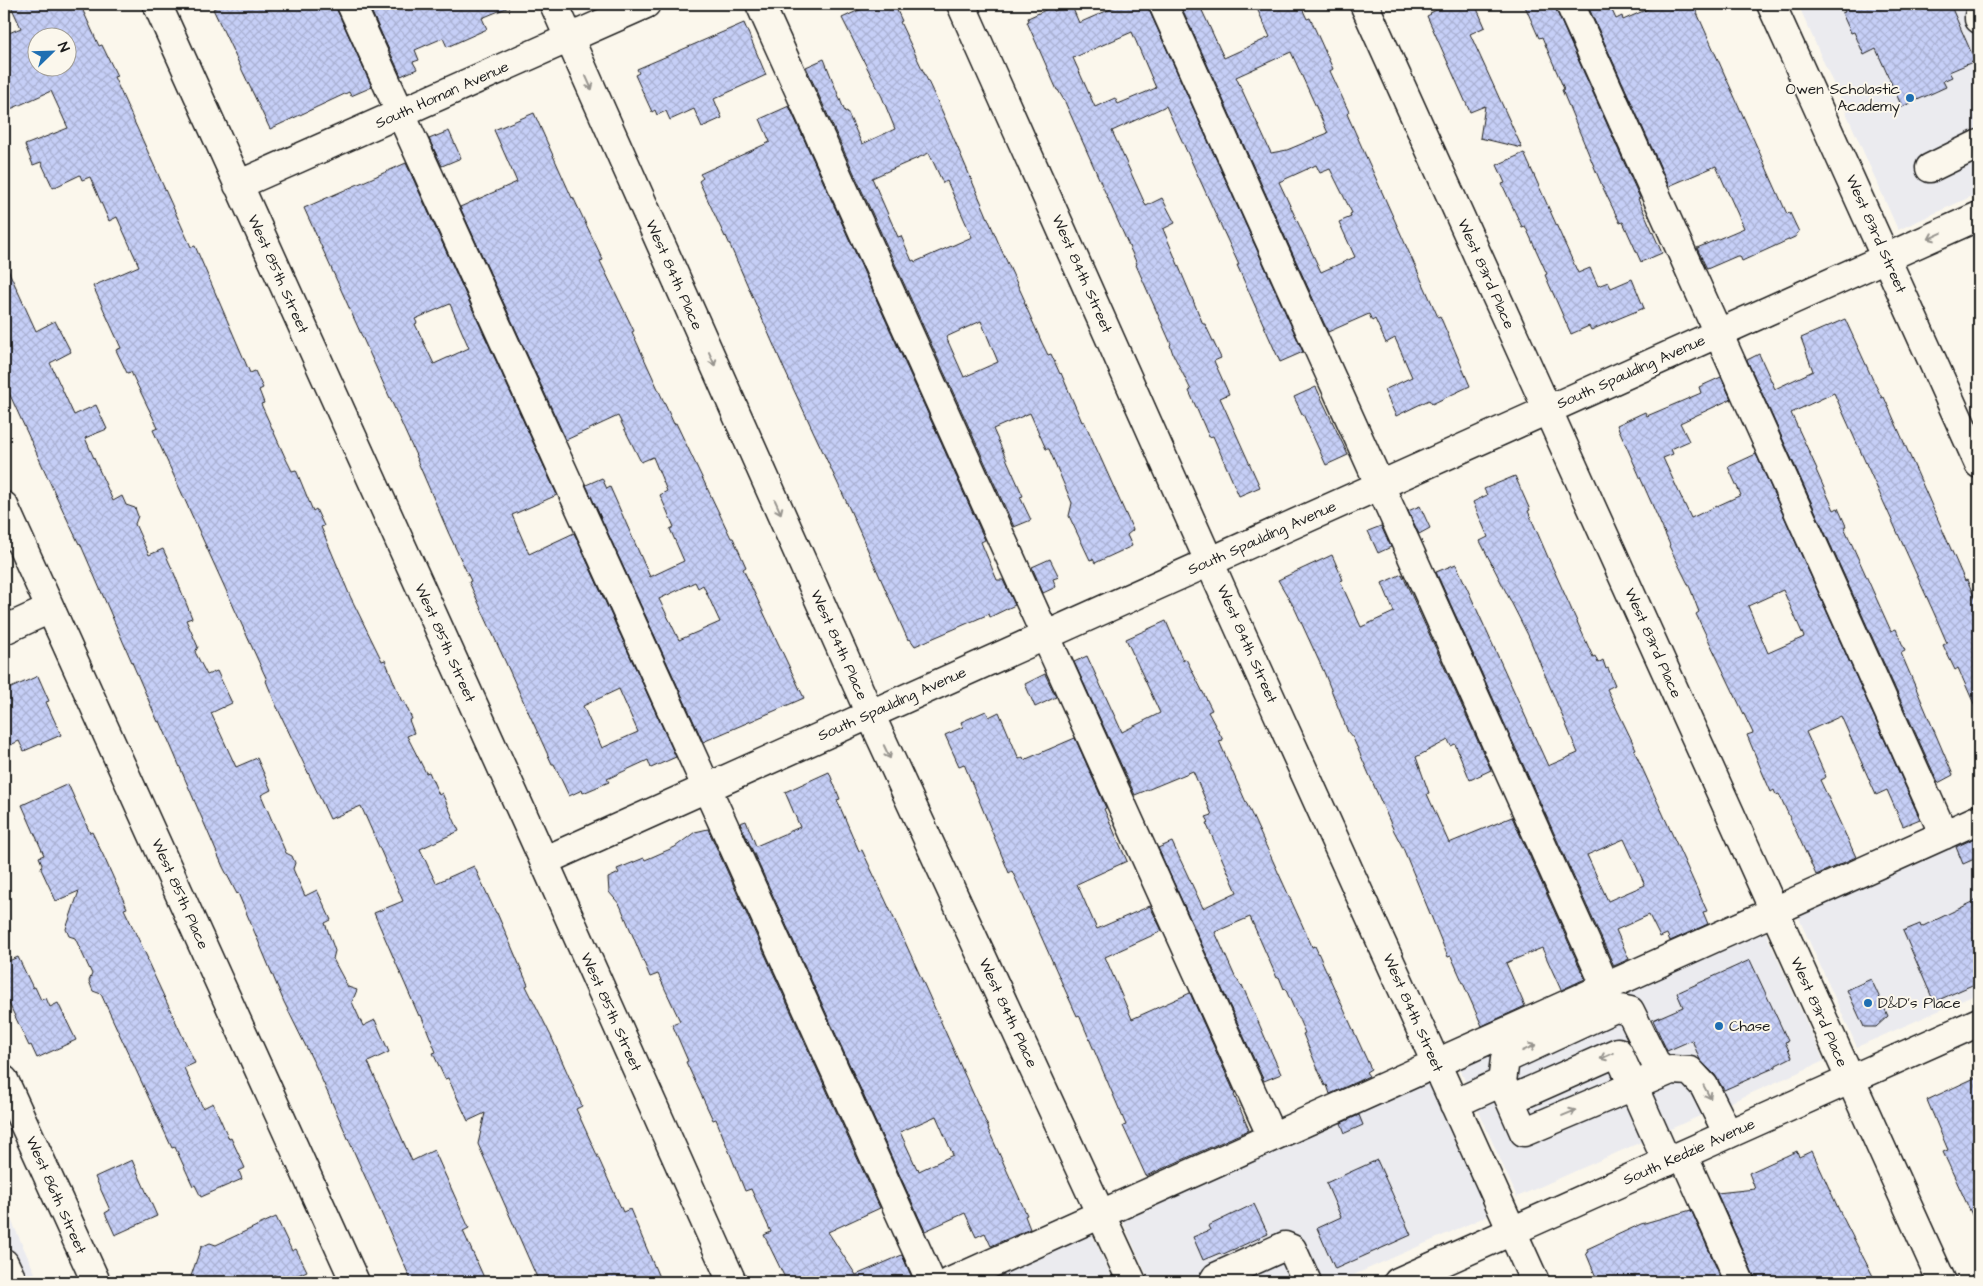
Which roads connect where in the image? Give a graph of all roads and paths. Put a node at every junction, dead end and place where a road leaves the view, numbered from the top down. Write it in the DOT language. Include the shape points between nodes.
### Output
graph roads {
  1 [pos="157,4"];
  2 [pos="352,4"];
  3 [pos="554,4"];
  4 [pos="646,4"];
  5 [pos="760,4"];
  6 [pos="961,4"];
  7 [pos="1163,4"];
  8 [pos="1364,4"];
  9 [pos="1570,4"];
  10 [pos="1771,4"];
  11 [pos="569,38"];
  12 [pos="401,113"];
  13 [pos="1979,144"];
  14 [pos="1930,168"];
  15 [pos="238,186"];
  16 [pos="1979,216"];
  17 [pos="1887,258"];
  18 [pos="1717,334"];
  19 [pos="1548,410"];
  20 [pos="1979,464"];
  21 [pos="1380,485"];
  22 [pos="4,506"];
  23 [pos="1210,562"];
  24 [pos="50,609"];
  25 [pos="4,630"];
  26 [pos="1045,635"];
  27 [pos="870,714"];
  28 [pos="706,788"];
  29 [pos="1979,819"];
  30 [pos="1944,835"];
  31 [pos="544,861"];
  32 [pos="1774,912"];
  33 [pos="1606,987"];
  34 [pos="1979,1022"];
  35 [pos="1436,1063"];
  36 [pos="1661,1074"];
  37 [pos="4,1080"];
  38 [pos="1850,1080"];
  39 [pos="1633,1086"];
  40 [pos="1506,1091"];
  41 [pos="1454,1104"];
  42 [pos="1728,1134"];
  43 [pos="1272,1137"];
  44 [pos="1675,1158"];
  45 [pos="1100,1214"];
  46 [pos="1512,1231"];
  47 [pos="4,1263"];
  48 [pos="12,1282"];
  49 [pos="96,1282"];
  50 [pos="355,1282"];
  51 [pos="732,1282"];
  52 [pos="931,1282"];
  53 [pos="950,1282"];
  54 [pos="1132,1282"];
  55 [pos="1214,1282"];
  56 [pos="1307,1282"];
  57 [pos="1398,1282"];
  58 [pos="1535,1282"];
  59 [pos="1740,1282"];
  60 [pos="1942,1282"];
  1 -- 15 [label="street, West 85th Street"];
  2 -- 12 [label="street"];
  3 -- 11 [label="street, West 84th Place"];
  4 -- 11 [label="street, South Homan Avenue"];
  5 -- 26 [label="street"];
  6 -- 23 [label="street, West 84th Street"];
  7 -- 21 [label="street"];
  8 -- 19 [label="street, West 83rd Place"];
  9 -- 18 [label="street"];
  10 -- 17 [label="street, West 83rd Street"];
  11 -- 12 [label="street, South Homan Avenue"];
  11 -- 27 [label="street, West 84th Place, one-way"];
  12 -- 15 [label="street, South Homan Avenue"];
  12 -- 28 [label="street"];
  13 -- 14 [label="street"];
  15 -- 31 [label="street, West 85th Street"];
  16 -- 17 [label="street, South Spaulding Avenue, one-way"];
  17 -- 18 [label="street, South Spaulding Avenue"];
  17 -- 20 [label="street, West 83rd Street"];
  18 -- 19 [label="street, South Spaulding Avenue"];
  18 -- 30 [label="street"];
  19 -- 21 [label="street, South Spaulding Avenue"];
  19 -- 32 [label="street, West 83rd Place"];
  21 -- 23 [label="street, South Spaulding Avenue"];
  21 -- 33 [label="street"];
  22 -- 24 [label="street, West 85th Place"];
  23 -- 26 [label="street, South Spaulding Avenue"];
  23 -- 35 [label="street, West 84th Street"];
  24 -- 25 [label="street"];
  24 -- 50 [label="street, West 85th Place"];
  26 -- 27 [label="street, South Spaulding Avenue"];
  26 -- 43 [label="street"];
  27 -- 28 [label="street, South Spaulding Avenue"];
  27 -- 45 [label="street, West 84th Place, one-way"];
  28 -- 31 [label="street, South Spaulding Avenue"];
  28 -- 52 [label="street"];
  29 -- 30 [label="street"];
  30 -- 32 [label="street"];
  31 -- 51 [label="street, West 85th Street"];
  32 -- 33 [label="street"];
  32 -- 38 [label="street, West 83rd Place"];
  33 -- 35 [label="street"];
  34 -- 38 [label="street, South Kedzie Avenue"];
  35 -- 41 [label="street, West 84th Street"];
  35 -- 43 [label="street"];
  36 -- 39 [label="street"];
  40 -- 36 [label="street, one-way" via="1505,1059 1615,1008 1630,1011"];
  36 -- 42 [label="street, one-way" via="1671,1070 1690,1071 1704,1086"];
  37 -- 49 [label="street, West 86th Street"];
  38 -- 42 [label="street, South Kedzie Avenue"];
  38 -- 60 [label="street, West 83rd Place"];
  39 -- 40 [label="street, one-way" via="1618,1052"];
  40 -- 39 [label="street, one-way" via="1524,1132"];
  39 -- 44 [label="street"];
  40 -- 41 [label="street"];
  41 -- 46 [label="street, West 84th Street"];
  42 -- 44 [label="street, South Kedzie Avenue"];
  43 -- 45 [label="street"];
  44 -- 46 [label="street, South Kedzie Avenue"];
  44 -- 59 [label="street"];
  45 -- 53 [label="street"];
  45 -- 54 [label="street, West 84th Place"];
  46 -- 57 [label="street, South Kedzie Avenue"];
  46 -- 58 [label="street, West 84th Street"];
  47 -- 48 [label="street"];
  55 -- 56 [label="street" via="1216,1278 1285,1246 1292,1249"];
}
